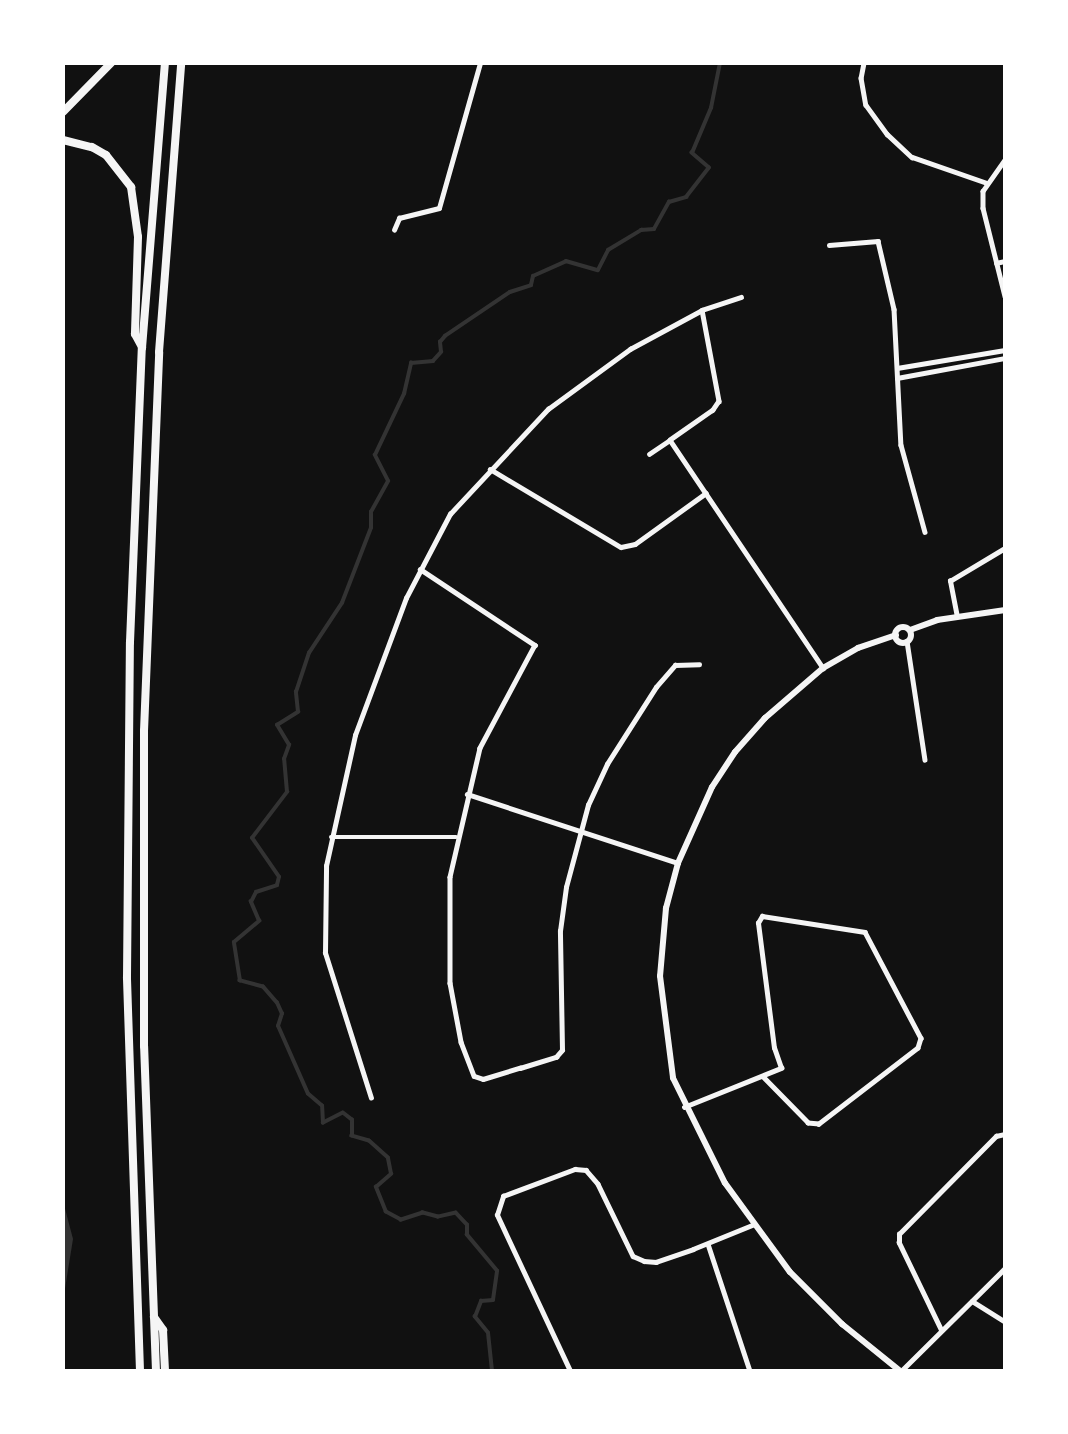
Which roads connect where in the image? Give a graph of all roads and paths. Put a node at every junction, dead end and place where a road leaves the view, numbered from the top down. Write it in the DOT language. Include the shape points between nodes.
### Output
graph roads {
  1 [pos="111,63"];
  2 [pos="165,63"];
  3 [pos="181,63"];
  4 [pos="480,63"];
  5 [pos="864,63"];
  6 [pos="63,112"];
  7 [pos="63,141"];
  8 [pos="1005,160"];
  9 [pos="987,183"];
  10 [pos="394,230"];
  11 [pos="829,245"];
  12 [pos="1005,261"];
  13 [pos="996,263"];
  14 [pos="1005,296"];
  15 [pos="741,297"];
  16 [pos="702,310"];
  17 [pos="142,348"];
  18 [pos="1005,350"];
  19 [pos="1005,358"];
  20 [pos="897,368"];
  21 [pos="897,379"];
  22 [pos="670,440"];
  23 [pos="649,454"];
  24 [pos="489,468"];
  25 [pos="706,493"];
  26 [pos="925,532"];
  27 [pos="1005,548"];
  28 [pos="420,569"];
  29 [pos="1005,611"];
  30 [pos="957,617"];
  31 [pos="910,630"];
  32 [pos="896,635"];
  33 [pos="907,641"];
  34 [pos="699,664"];
  35 [pos="823,668"];
  36 [pos="925,760"];
  37 [pos="467,794"];
  38 [pos="580,831"];
  39 [pos="331,837"];
  40 [pos="456,837"];
  41 [pos="678,863"];
  42 [pos="763,1077"];
  43 [pos="370,1098"];
  44 [pos="684,1107"];
  45 [pos="1005,1134"];
  46 [pos="752,1225"];
  47 [pos="708,1244"];
  48 [pos="1005,1268"];
  49 [pos="972,1301"];
  50 [pos="153,1314"];
  51 [pos="1005,1322"];
  52 [pos="941,1330"];
  53 [pos="140,1371"];
  54 [pos="156,1371"];
  55 [pos="165,1371"];
  56 [pos="570,1371"];
  57 [pos="750,1371"];
  58 [pos="900,1371"];
  1 -- 6 [label="highway"];
  2 -- 17 [label="highway"];
  3 -- 50 [label="highway" via="158,366 145,705 143,965"];
  4 -- 10 [label="street" via="439,208 399,218"];
  5 -- 9 [label="street" via="861,78 866,105 887,134 912,158"];
  7 -- 17 [label="highway" via="106,155 131,187 138,237 135,334"];
  8 -- 9 [label="street"];
  9 -- 13 [label="street" via="983,208"];
  11 -- 20 [label="street" via="878,241 894,309"];
  12 -- 13 [label="street"];
  13 -- 14 [label="street"];
  15 -- 16 [label="street"];
  16 -- 22 [label="street" via="719,401"];
  16 -- 24 [label="street" via="585,380 548,409"];
  17 -- 53 [label="highway" via="127,817 131,1137"];
  18 -- 20 [label="street"];
  19 -- 21 [label="street"];
  20 -- 21 [label="street"];
  21 -- 26 [label="street" via="901,445"];
  22 -- 23 [label="street"];
  22 -- 25 [label="street"];
  24 -- 25 [label="street" via="621,547 635,544"];
  24 -- 28 [label="street" via="450,514"];
  25 -- 35 [label="street"];
  27 -- 30 [label="street" via="950,581"];
  28 -- 37 [label="street" via="535,645 480,748"];
  28 -- 39 [label="street" via="368,692"];
  29 -- 30 [label="street"];
  30 -- 31 [label="street"];
  31 -- 32 [label="street" via="901,627"];
  31 -- 33 [label="street"];
  32 -- 33 [label="street"];
  32 -- 35 [label="street" via="858,648"];
  33 -- 36 [label="street"];
  34 -- 38 [label="street" via="676,665 656,687 607,764"];
  35 -- 41 [label="street" via="765,718 735,752 712,787"];
  37 -- 38 [label="street"];
  37 -- 40 [label="street"];
  38 -- 40 [label="street" via="560,931 562,1051 556,1057 482,1079 469,1068 450,983 448,913"];
  38 -- 41 [label="street"];
  39 -- 40 [label="street"];
  39 -- 43 [label="street" via="325,953"];
  41 -- 44 [label="street" via="666,908 660,976 667,1047"];
  42 -- 42 [label="street" via="780,1068 758,923 762,916 865,932 921,1038 918,1048 820,1124 808,1123"];
  42 -- 44 [label="street"];
  44 -- 46 [label="street"];
  45 -- 52 [label="street" via="996,1136 899,1234 899,1243"];
  46 -- 47 [label="street"];
  46 -- 58 [label="street" via="814,1297"];
  47 -- 56 [label="street" via="656,1262 633,1256 598,1184 586,1170 575,1169 503,1196 497,1215"];
  47 -- 57 [label="street"];
  48 -- 49 [label="street"];
  49 -- 51 [label="street"];
  49 -- 52 [label="street"];
  50 -- 54 [label="highway"];
  50 -- 55 [label="highway" via="163,1330"];
  52 -- 58 [label="street"];
}
